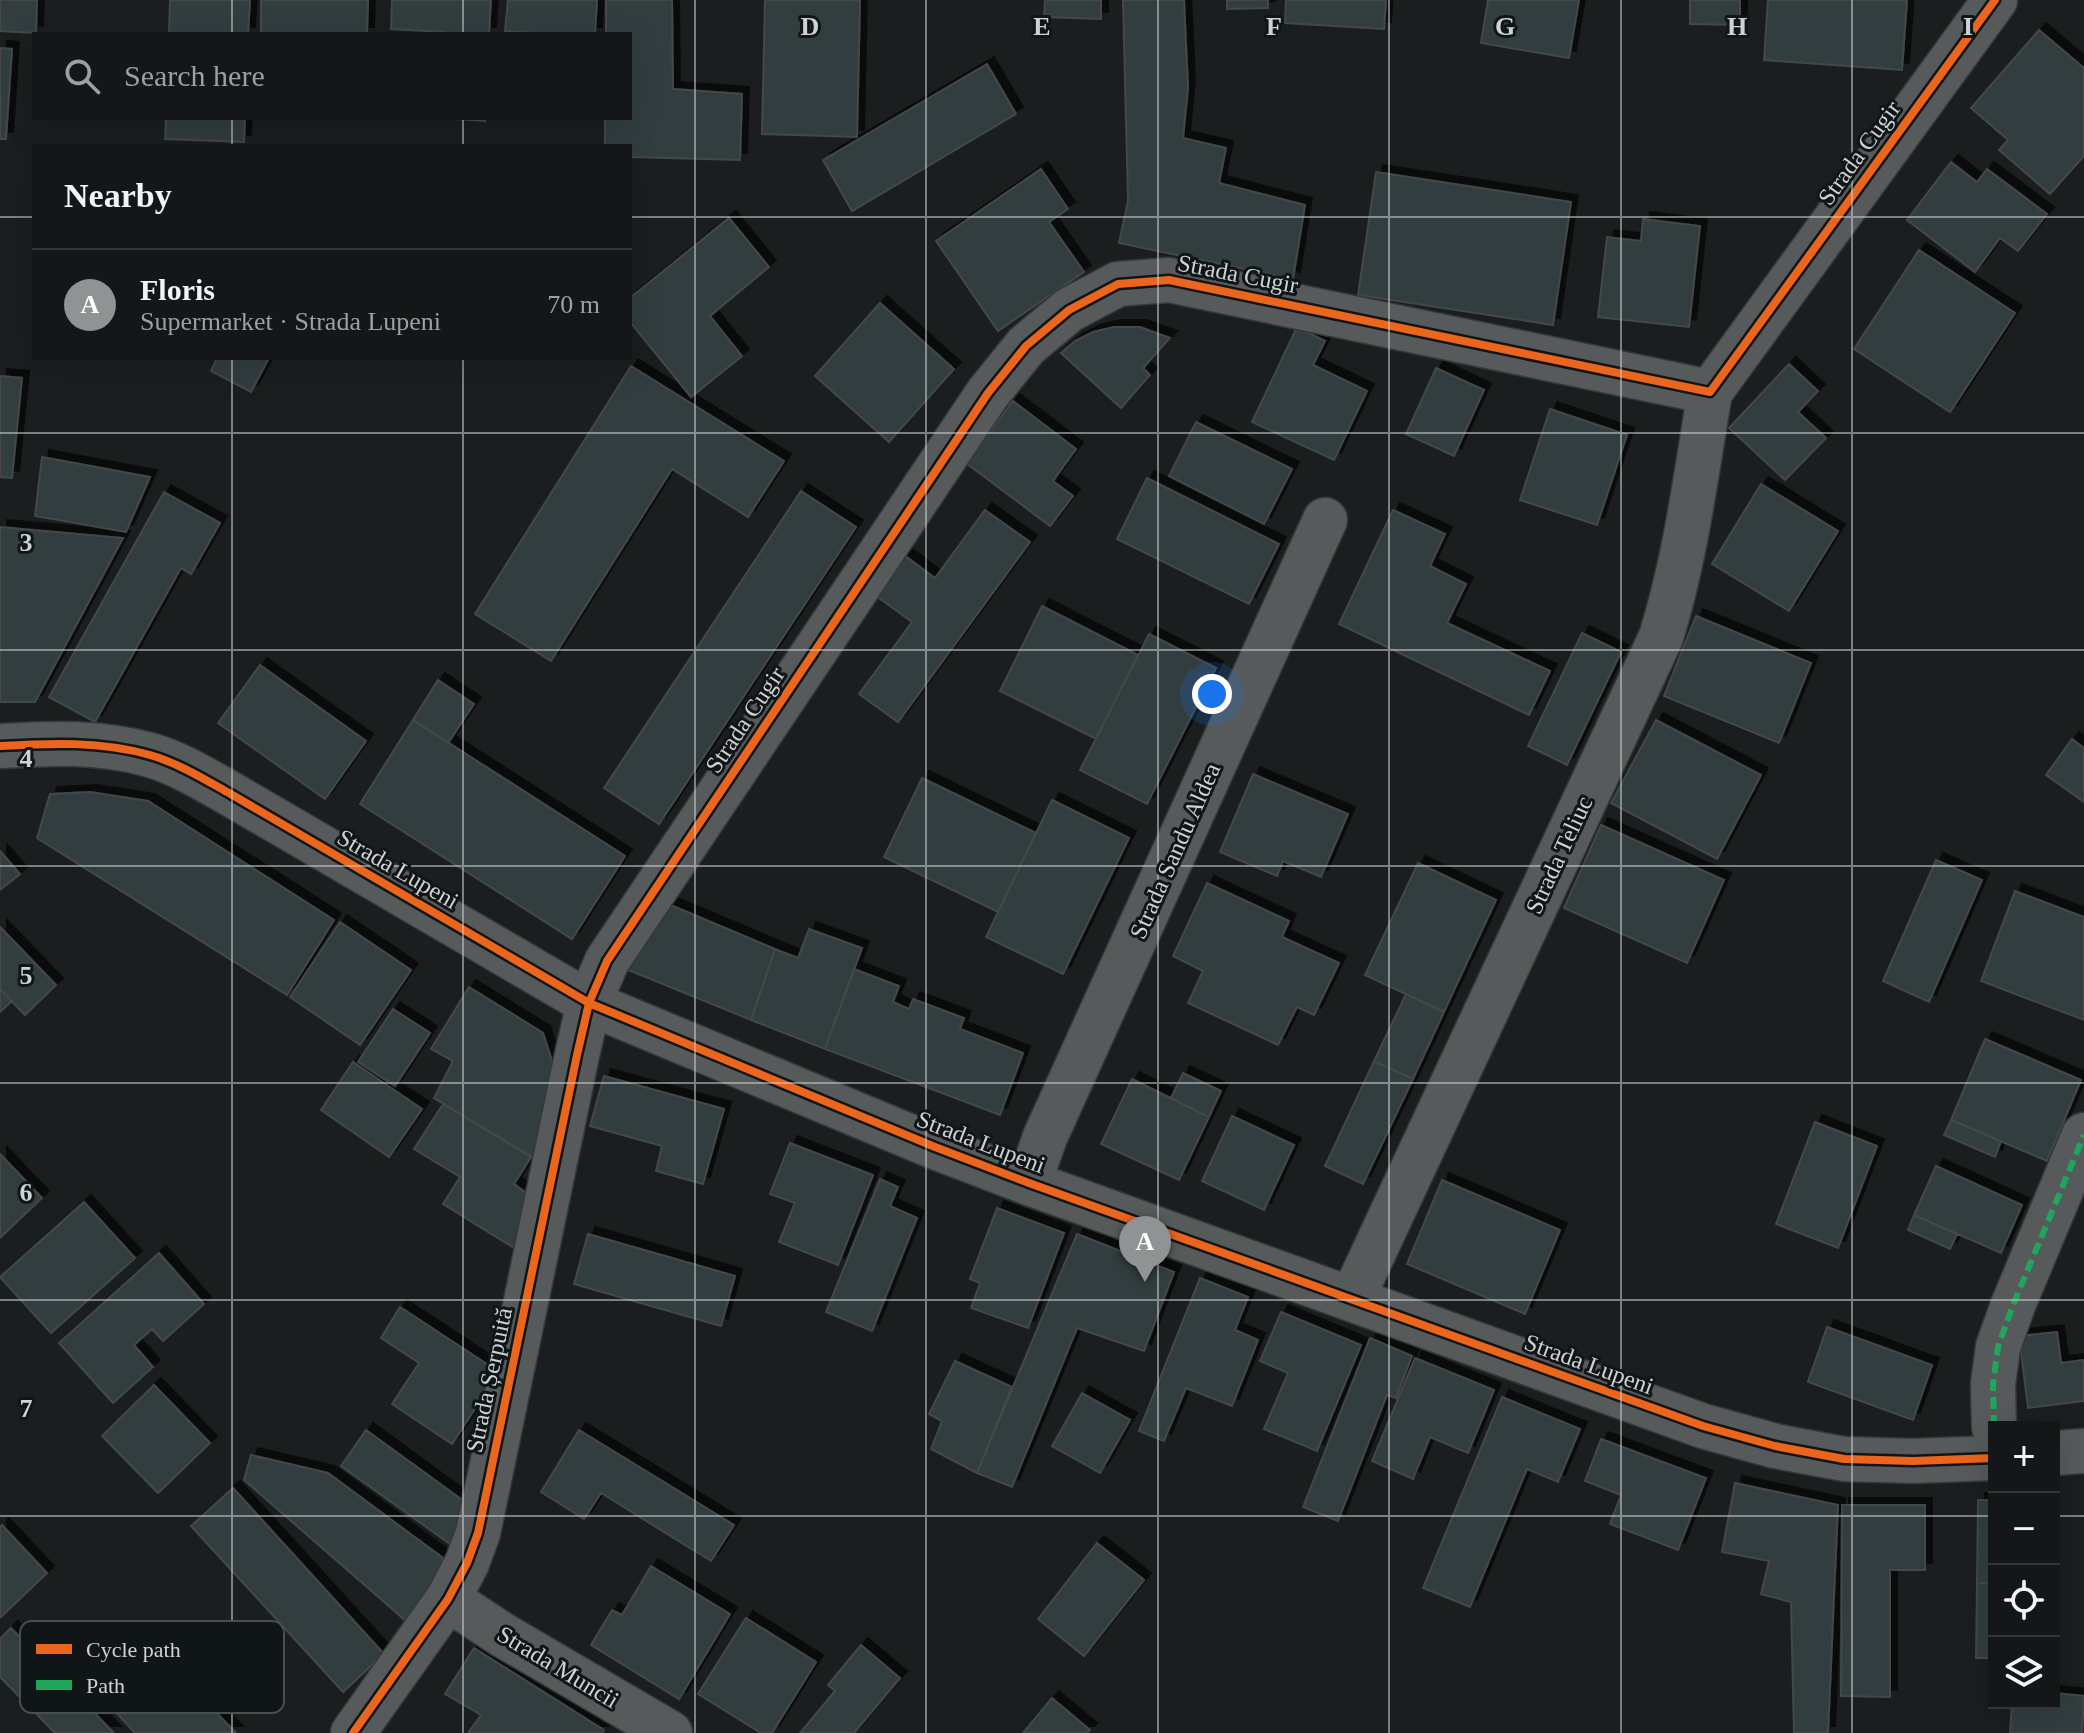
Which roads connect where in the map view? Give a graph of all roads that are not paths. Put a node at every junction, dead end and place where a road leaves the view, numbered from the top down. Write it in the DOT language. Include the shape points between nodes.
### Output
graph roads {
  1 [pos="1995,0"];
  2 [pos="1710,392"];
  3 [pos="1325,520"];
  4 [pos="0,746"];
  5 [pos="589,1003"];
  6 [pos="2084,1135"];
  7 [pos="1029,1183"];
  8 [pos="1352,1299"];
  9 [pos="1994,1421"];
  10 [pos="2084,1451"];
  11 [pos="2060,1453"];
  12 [pos="1988,1458"];
  13 [pos="448,1599"];
  14 [pos="353,1733"];
  15 [pos="670,1733"];
  1 -- 2 [label="street, Strada Cugir"];
  2 -- 5 [label="street, Strada Cugir" via="1169,280 1118,284 1069,310 1026,346 988,393 607,961"];
  2 -- 8 [label="street, Strada Teliuc" via="1681,564 1661,637"];
  3 -- 7 [label="street, Strada Sandu Aldea" via="1045,1137"];
  4 -- 5 [label="street, Strada Lupeni" via="104,746 151,755 186,769"];
  5 -- 7 [label="street, Strada Lupeni"];
  5 -- 13 [label="street, Strada Șerpuită" via="478,1533"];
  6 -- 9 [label="street" via="1998,1347"];
  7 -- 8 [label="street, Strada Lupeni"];
  8 -- 12 [label="street, Strada Lupeni" via="1703,1426 1775,1446 1844,1459"];
  10 -- 11 [label="street"];
  13 -- 14 [label="street, Strada Șerpuită"];
  13 -- 15 [label="street, Strada Muncii"];
}
